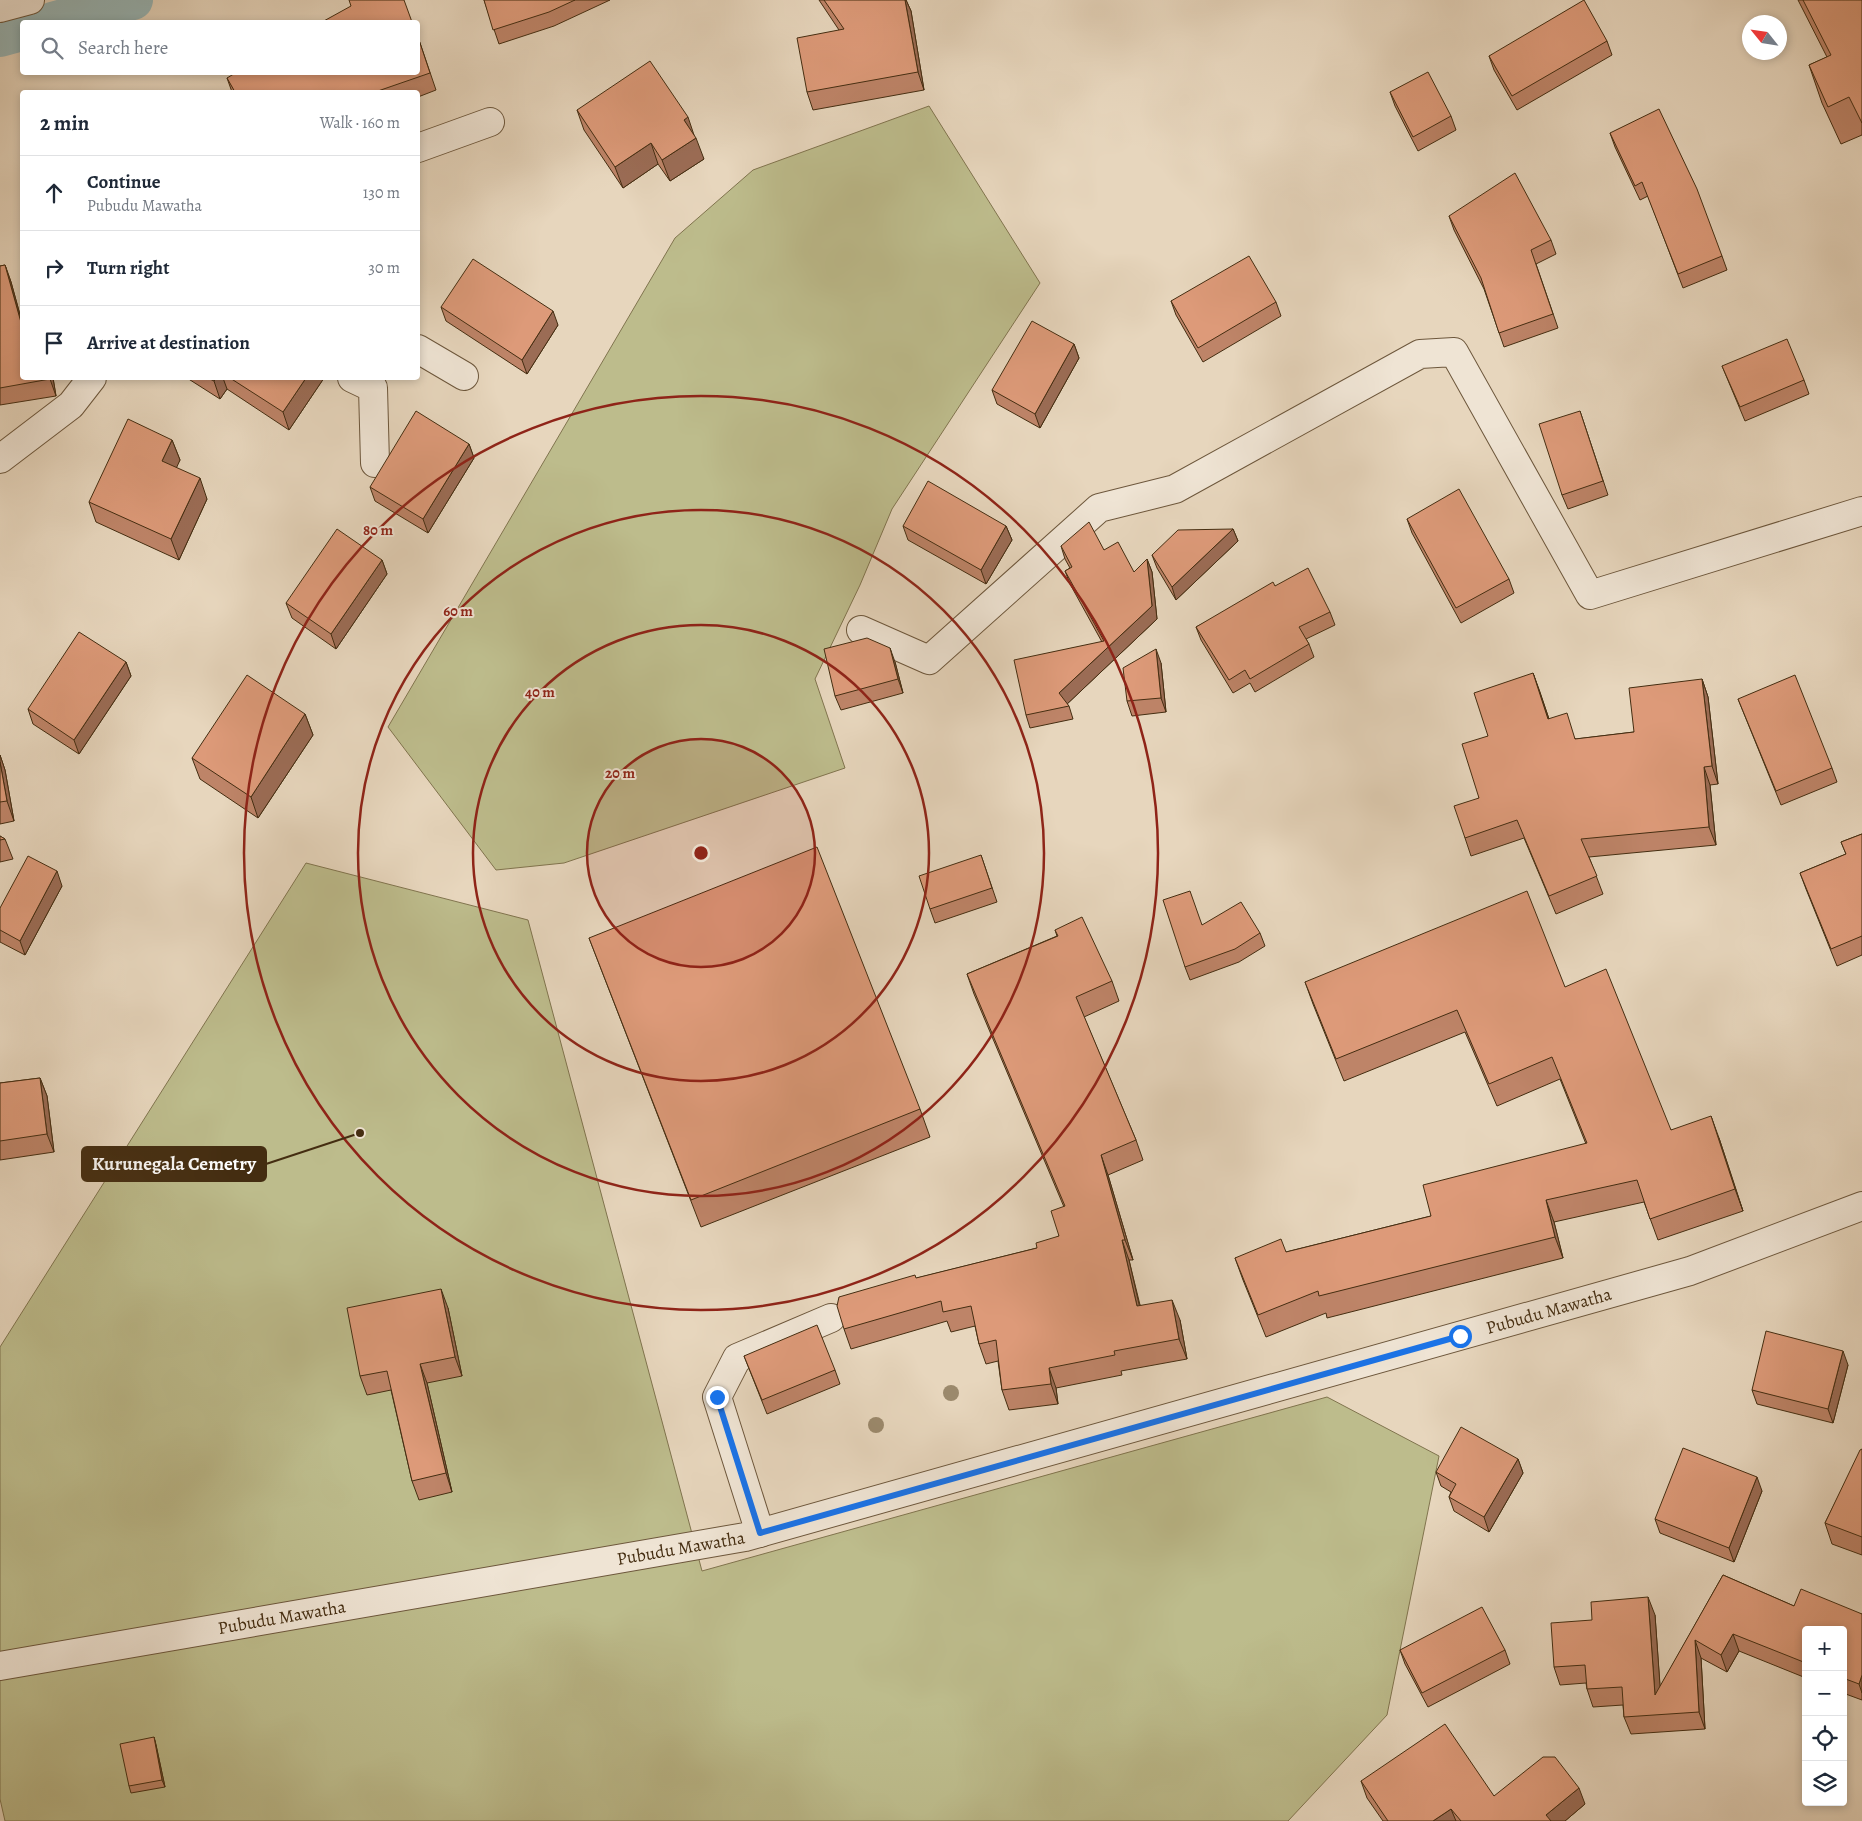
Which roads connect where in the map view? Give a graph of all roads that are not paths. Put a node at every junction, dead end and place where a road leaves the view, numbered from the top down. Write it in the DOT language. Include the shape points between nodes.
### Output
graph roads {
  1 [pos="30,0"];
  2 [pos="0,8"];
  3 [pos="490,122"];
  4 [pos="420,147"];
  5 [pos="420,350"];
  6 [pos="464,376"];
  7 [pos="90,380"];
  8 [pos="369,381"];
  9 [pos="0,459"];
  10 [pos="375,463"];
  11 [pos="1862,511"];
  12 [pos="861,630"];
  13 [pos="1862,1206"];
  14 [pos="831,1318"];
  15 [pos="760,1533"];
  16 [pos="0,1666"];
  1 -- 2 [label="street"];
  3 -- 4 [label="street"];
  5 -- 6 [label="street"];
  7 -- 9 [label="street" via="71,405"];
  8 -- 10 [label="street"];
  11 -- 12 [label="street" via="1590,595 1454,352 1420,354 1175,489 1098,508 929,660"];
  13 -- 15 [label="street, Pubudu Mawatha" via="1690,1271"];
  14 -- 15 [label="street" via="737,1358 717,1397"];
  15 -- 16 [label="street, Pubudu Mawatha"];
}
